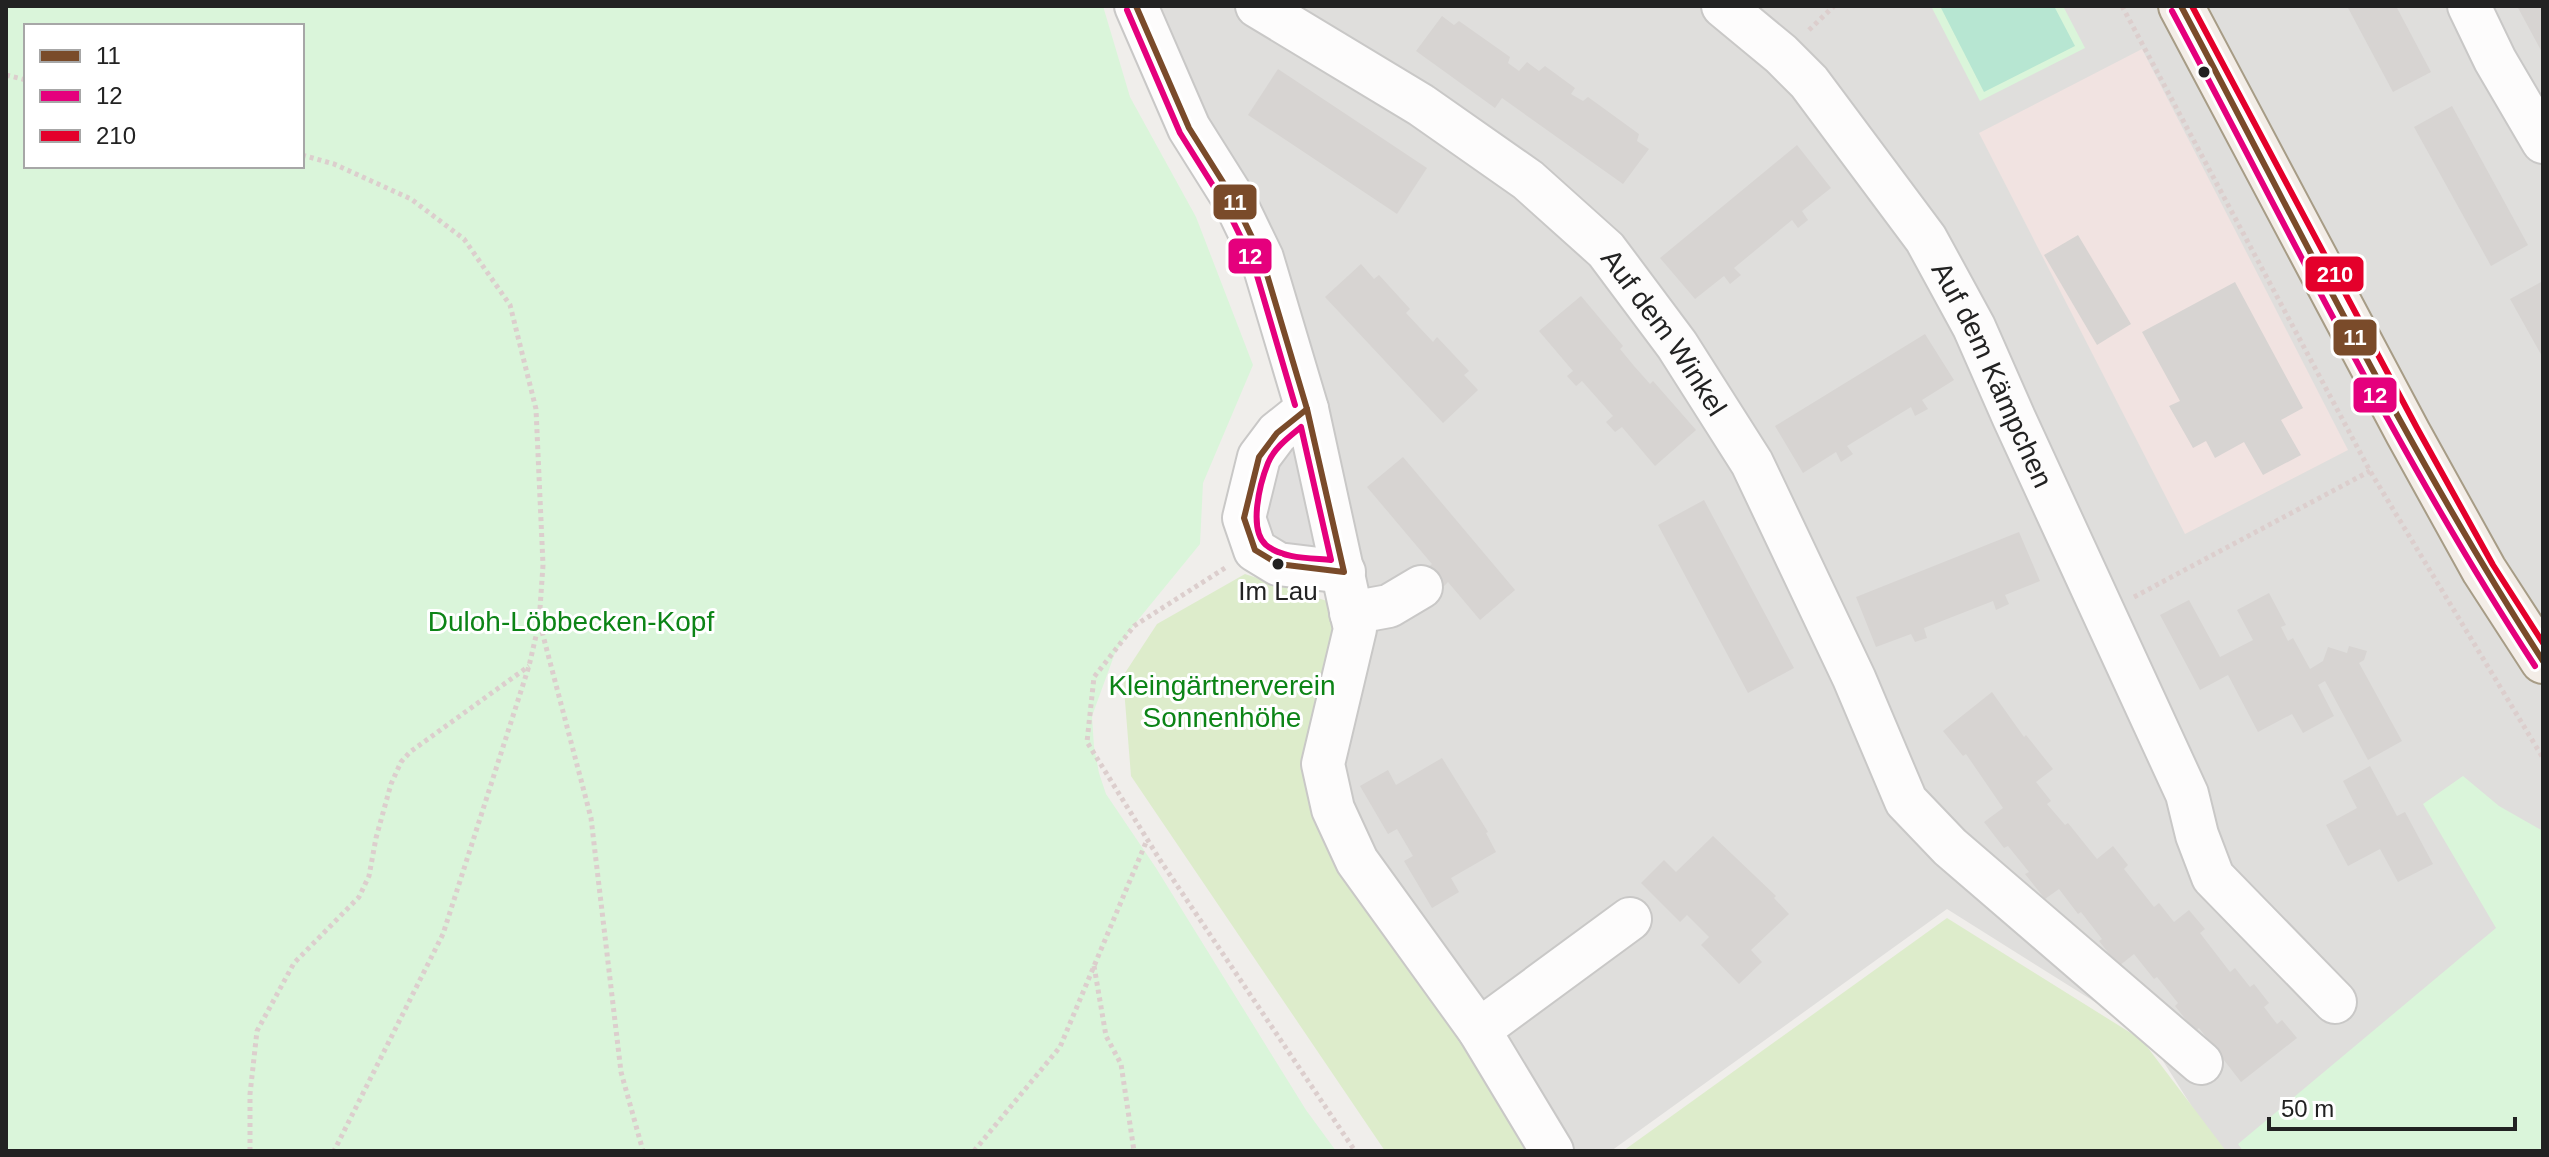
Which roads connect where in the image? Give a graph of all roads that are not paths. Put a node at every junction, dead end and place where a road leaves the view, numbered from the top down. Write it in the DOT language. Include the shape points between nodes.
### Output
graph roads {
  1 [pos="1136,6"];
  2 [pos="1257,6"];
  3 [pos="1723,6"];
  4 [pos="2181,6"];
  5 [pos="2469,6"];
  6 [pos="2543,142"];
  7 [pos="1307,409"];
  8 [pos="1344,572"];
  9 [pos="1421,587"];
  10 [pos="1351,613"];
  11 [pos="2543,661"];
  12 [pos="1630,919"];
  13 [pos="2335,1002"];
  14 [pos="1479,1030"];
  15 [pos="2201,1063"];
  16 [pos="1552,1151"];
  1 -- 7 [label="street" via="1189,128 1233,198 1262,258"];
  2 -- 15 [label="street, Auf dem Winkel" via="1433,113 1528,180 1606,250 1677,345 1752,463 1906,801 1950,847"];
  3 -- 13 [label="street, Auf dem Kämpchen" via="1809,82 1926,239 1974,327 2187,794 2213,877"];
  4 -- 11 [label="main road" via="2415,447"];
  5 -- 6 [label="street"];
  7 -- 8 [label="street"];
  7 -- 8 [label="street" via="1277,433 1259,457 1244,518 1255,550 1278,564"];
  8 -- 10 [label="street"];
  9 -- 10 [label="street" via="1389,606"];
  10 -- 14 [label="street" via="1355,629 1323,764 1333,809 1357,861"];
  12 -- 14 [label="street"];
  14 -- 16 [label="street"];
}
